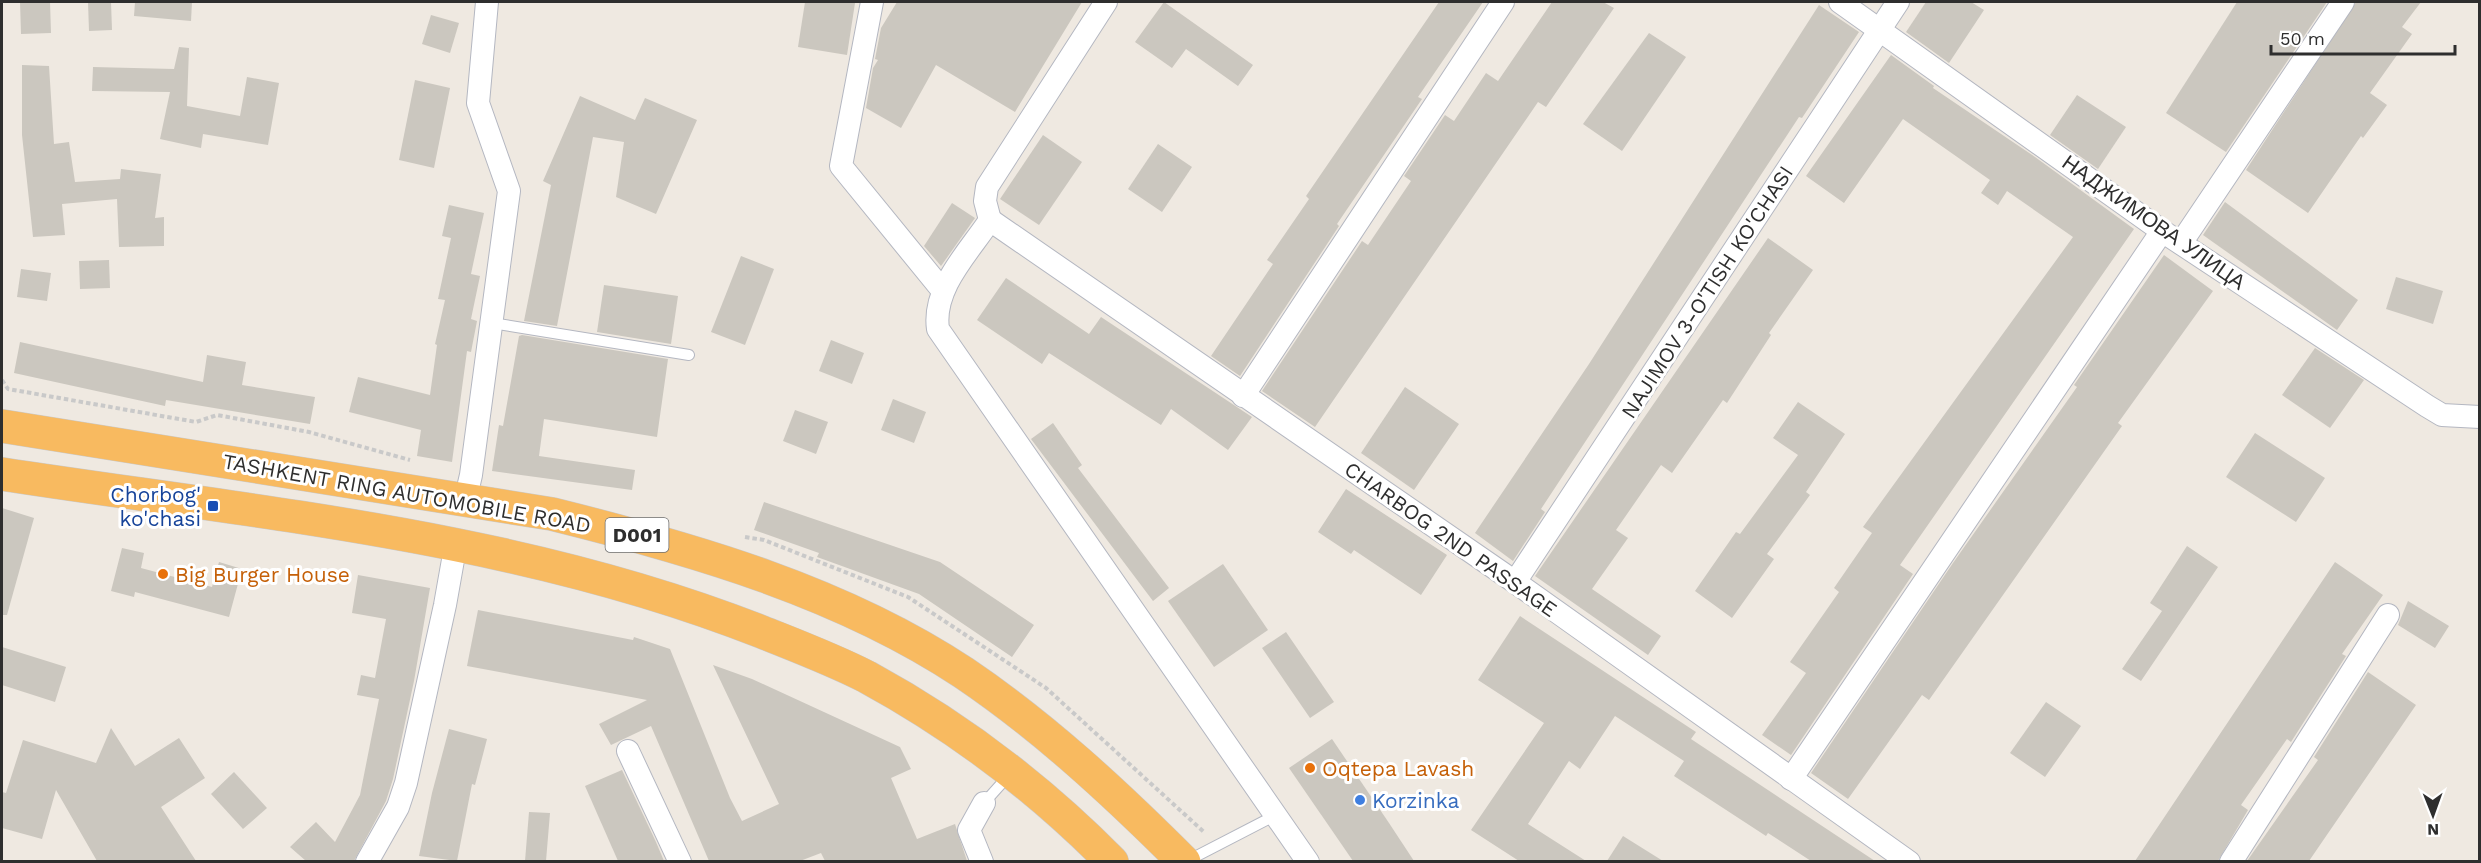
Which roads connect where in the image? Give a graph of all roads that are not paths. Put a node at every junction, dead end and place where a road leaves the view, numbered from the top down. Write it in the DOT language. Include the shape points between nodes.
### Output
graph roads {
  1 [pos="487,2"];
  2 [pos="872,2"];
  3 [pos="1106,2"];
  4 [pos="1503,2"];
  5 [pos="1840,2"];
  6 [pos="1898,2"];
  7 [pos="2343,2"];
  8 [pos="1880,28"];
  9 [pos="990,220"];
  10 [pos="2171,237"];
  11 [pos="943,291"];
  12 [pos="492,323"];
  13 [pos="689,355"];
  14 [pos="1243,396"];
  15 [pos="2480,417"];
  16 [pos="2,426"];
  17 [pos="2,474"];
  18 [pos="465,501"];
  19 [pos="456,543"];
  20 [pos="1515,582"];
  21 [pos="2388,615"];
  22 [pos="628,751"];
  23 [pos="1012,772"];
  24 [pos="1791,778"];
  25 [pos="984,803"];
  26 [pos="1276,814"];
  27 [pos="367,861"];
  28 [pos="680,861"];
  29 [pos="982,861"];
  30 [pos="1112,861"];
  31 [pos="1185,861"];
  32 [pos="1308,861"];
  33 [pos="1909,861"];
  34 [pos="2231,861"];
  1 -- 12 [label="street" via="478,103 510,191"];
  2 -- 11 [label="street" via="841,166"];
  3 -- 9 [label="street" via="987,188 985,201"];
  4 -- 14 [label="street"];
  5 -- 8 [label="street, НАДЖИМОВА УЛИЦА"];
  6 -- 8 [label="street, NAJIMOV 3-O'TISH KO'CHASI"];
  7 -- 10 [label="street"];
  8 -- 10 [label="street, НАДЖИМОВА УЛИЦА"];
  8 -- 20 [label="street, NAJIMOV 3-O'TISH KO'CHASI"];
  9 -- 11 [label="street"];
  9 -- 14 [label="street, CHARBOG 2ND PASSAGE"];
  10 -- 15 [label="street, НАДЖИМОВА УЛИЦА" via="2442,415"];
  10 -- 24 [label="street"];
  11 -- 26 [label="street" via="936,315 938,329"];
  12 -- 13 [label="lane"];
  12 -- 18 [label="street"];
  14 -- 20 [label="street, CHARBOG 2ND PASSAGE"];
  16 -- 18 [label="highway, TASHKENT RING AUTOMOBILE ROAD / D001"];
  17 -- 19 [label="highway, TASHKENT RING AUTOMOBILE ROAD / D001"];
  18 -- 31 [label="highway, TASHKENT RING AUTOMOBILE ROAD / D001" via="552,514 640,536 799,590 889,629 964,673 1047,737 1115,794"];
  19 -- 23 [label="highway, TASHKENT RING AUTOMOBILE ROAD / D001" via="623,584 788,642 864,676 932,715"];
  19 -- 27 [label="street" via="406,783 399,807"];
  20 -- 24 [label="street, CHARBOG 2ND PASSAGE"];
  21 -- 34 [label="street"];
  22 -- 28 [label="street"];
  23 -- 25 [label="lane"];
  23 -- 30 [label="highway, TASHKENT RING AUTOMOBILE ROAD / D001"];
  24 -- 33 [label="street, CHARBOG 2ND PASSAGE"];
  25 -- 29 [label="street" via="969,830"];
  26 -- 31 [label="lane"];
  26 -- 32 [label="street"];
}
